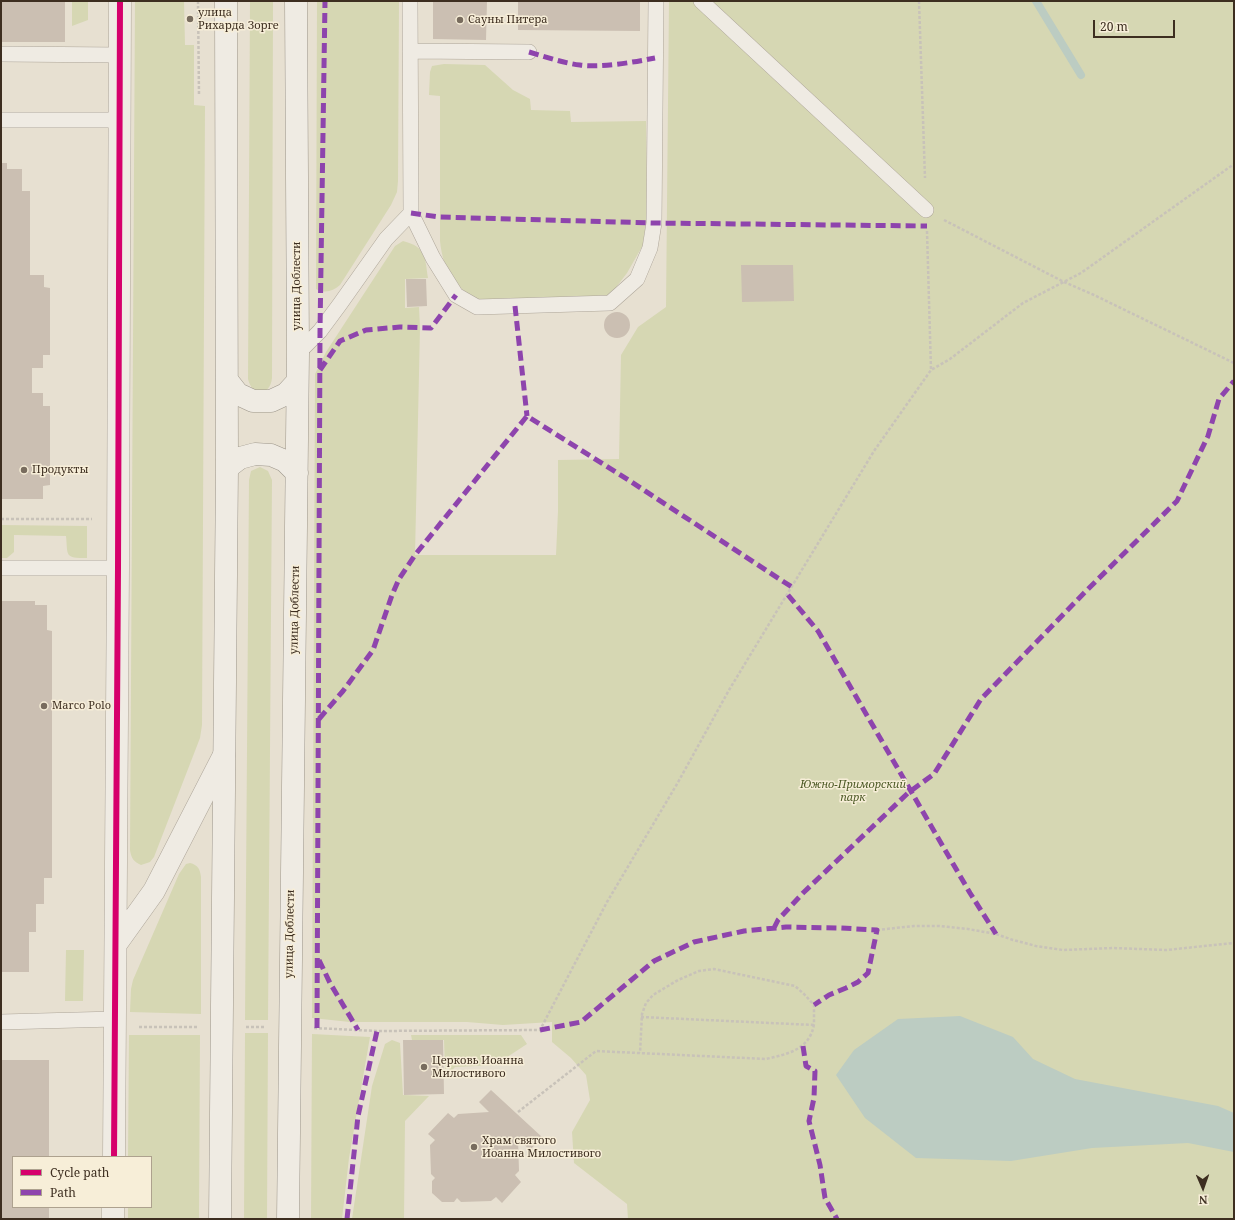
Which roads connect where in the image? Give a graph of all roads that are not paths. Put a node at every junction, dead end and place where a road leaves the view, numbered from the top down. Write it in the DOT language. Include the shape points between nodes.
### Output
graph roads {
  1 [pos="120,1"];
  2 [pos="226,1"];
  3 [pos="296,1"];
  4 [pos="410,1"];
  5 [pos="656,1"];
  6 [pos="701,1"];
  7 [pos="410,51"];
  8 [pos="529,52"];
  9 [pos="1,54"];
  10 [pos="120,55"];
  11 [pos="1,120"];
  12 [pos="120,120"];
  13 [pos="926,210"];
  14 [pos="411,213"];
  15 [pos="298,353"];
  16 [pos="227,380"];
  17 [pos="297,382"];
  18 [pos="227,468"];
  19 [pos="297,473"];
  20 [pos="1,568"];
  21 [pos="118,568"];
  22 [pos="224,755"];
  23 [pos="116,944"];
  24 [pos="115,1020"];
  25 [pos="1,1022"];
  26 [pos="114,1156"];
  27 [pos="113,1208"];
  28 [pos="113,1219"];
  29 [pos="220,1219"];
  30 [pos="288,1219"];
  1 -- 10 [label="main road"];
  2 -- 16 [label="main road"];
  3 -- 15 [label="main road, улица Доблести"];
  4 -- 7 [label="lane"];
  5 -- 14 [label="lane" via="654,223 650,248 637,279 610,303 477,308 456,295 433,258"];
  6 -- 13 [label="lane"];
  7 -- 8 [label="lane"];
  7 -- 14 [label="lane"];
  9 -- 10 [label="lane"];
  10 -- 12 [label="main road"];
  11 -- 12 [label="lane"];
  12 -- 21 [label="main road"];
  14 -- 15 [label="lane" via="386,239 320,331"];
  15 -- 17 [label="main road, улица Доблести"];
  16 -- 17 [label="main road" via="238,394 253,401 270,401 286,394"];
  16 -- 18 [label="main road"];
  17 -- 19 [label="main road, улица Доблести"];
  18 -- 19 [label="main road" via="240,458 255,454 271,455 286,461"];
  18 -- 22 [label="main road"];
  19 -- 30 [label="main road, улица Доблести"];
  20 -- 21 [label="lane"];
  21 -- 23 [label="main road"];
  22 -- 23 [label="main road" via="154,891"];
  22 -- 29 [label="main road"];
  23 -- 24 [label="main road"];
  24 -- 25 [label="lane"];
  24 -- 26 [label="main road"];
  27 -- 28 [label="main road"];
}
